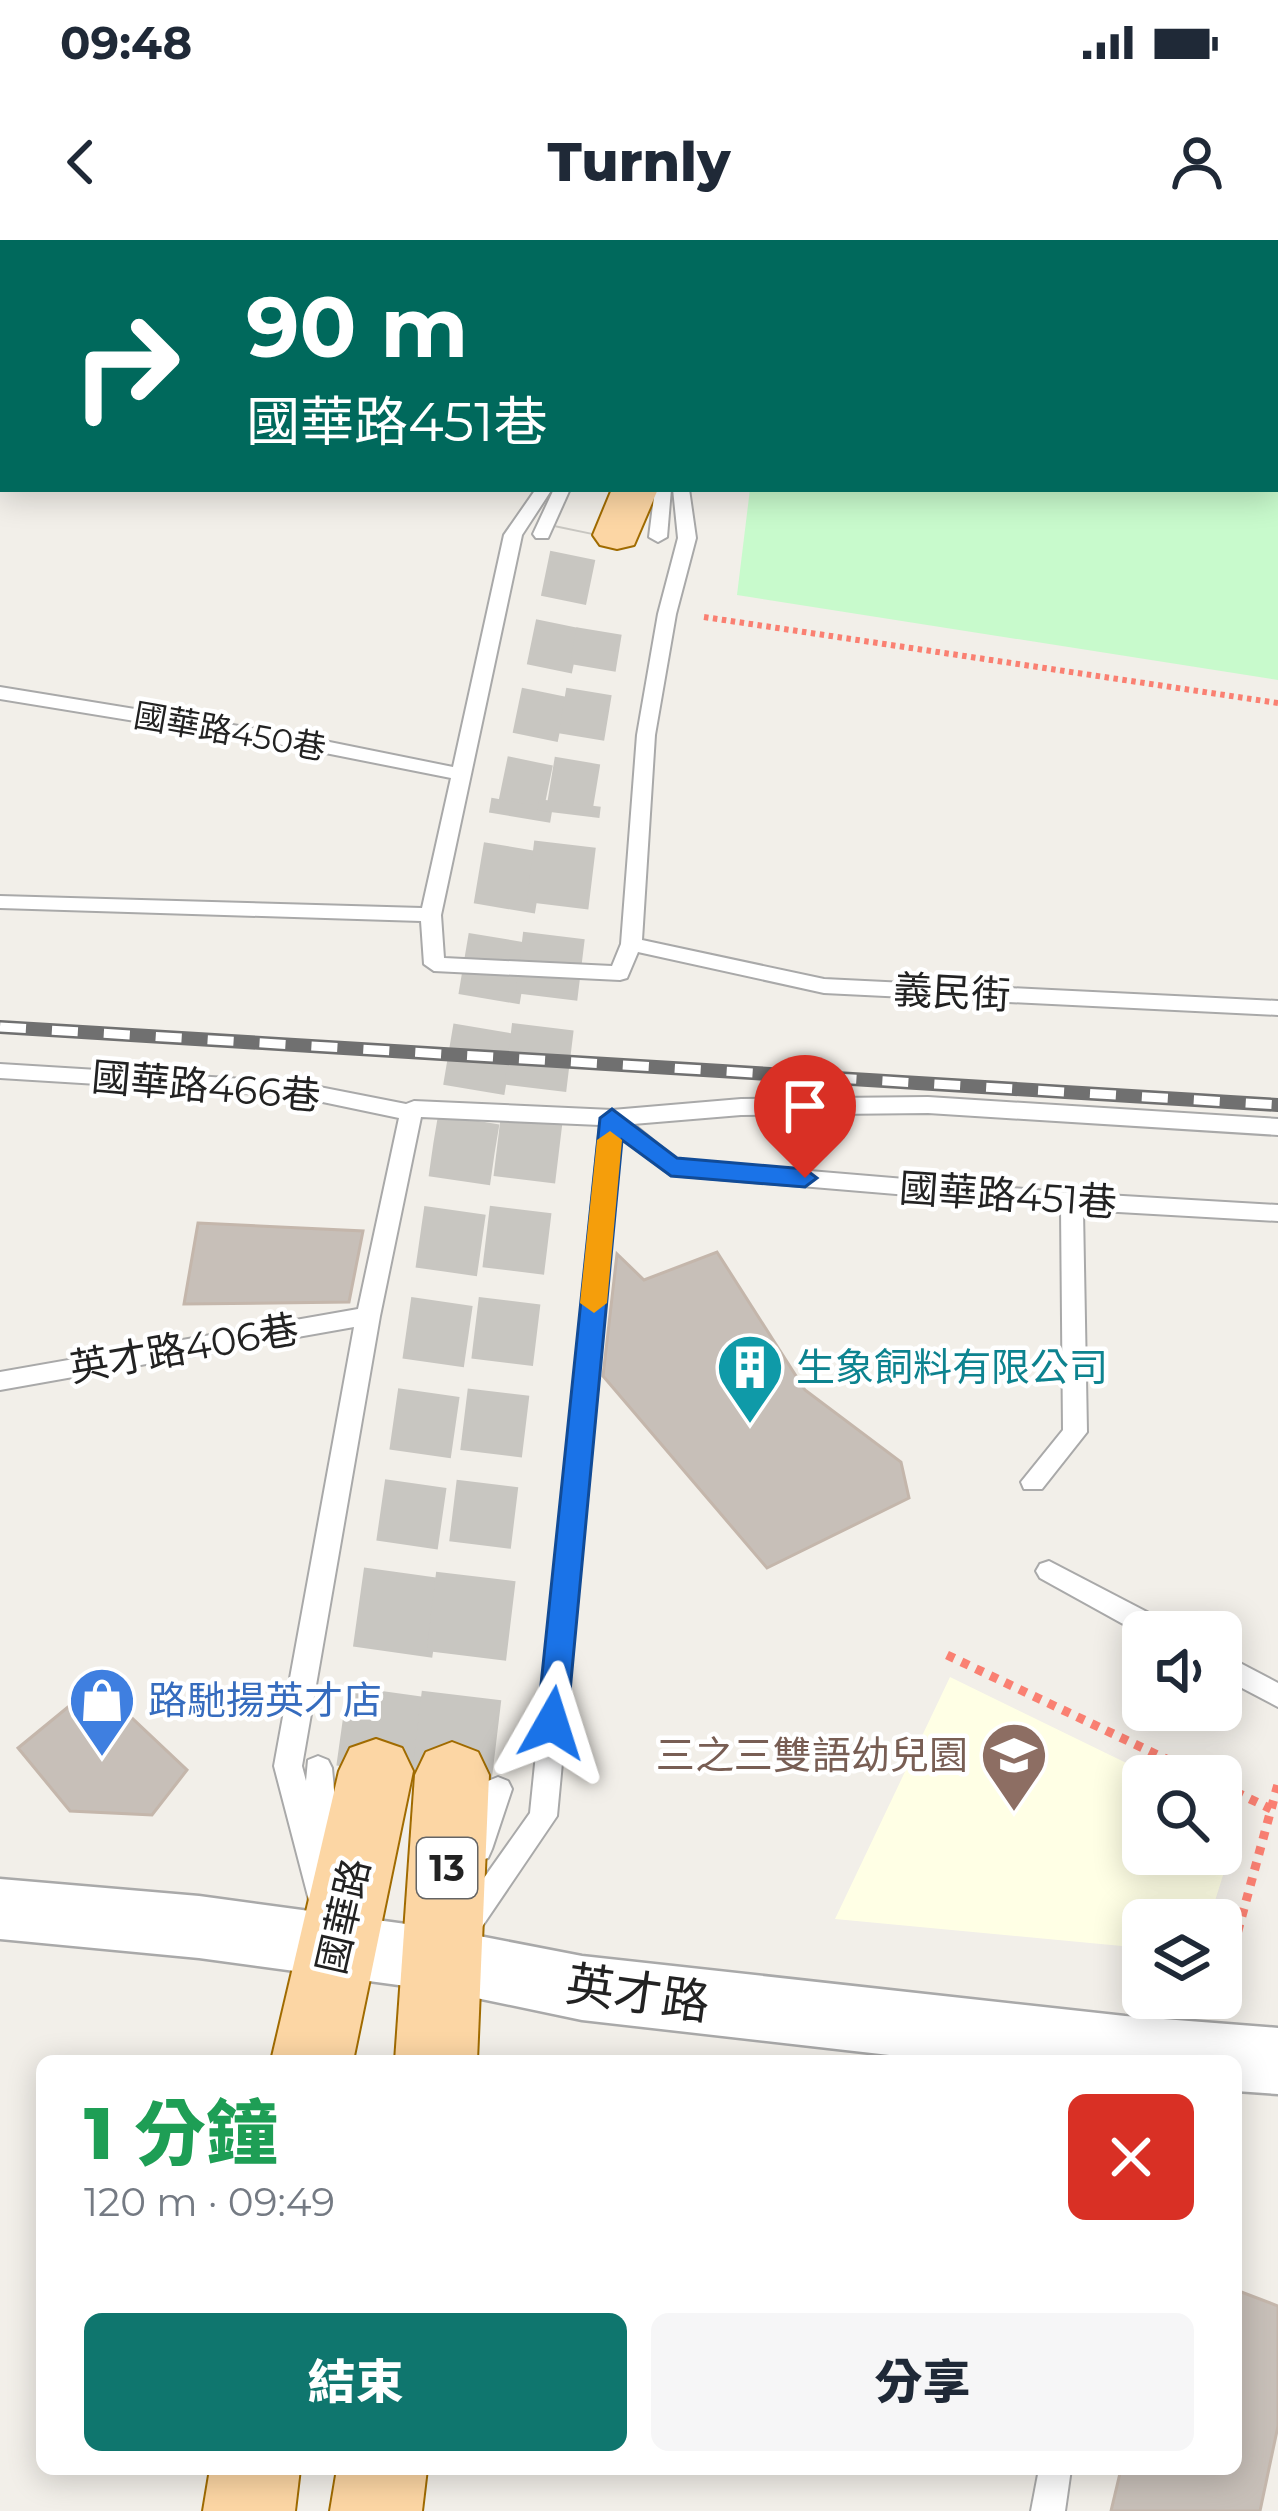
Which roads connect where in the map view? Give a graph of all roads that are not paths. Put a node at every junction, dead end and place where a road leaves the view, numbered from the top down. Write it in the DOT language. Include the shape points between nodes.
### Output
graph roads {
  1 [pos="542,492"];
  2 [pos="630,492"];
  3 [pos="656,492"];
  4 [pos="681,492"];
  5 [pos="590,519"];
  6 [pos="0,693"];
  7 [pos="460,774"];
  8 [pos="0,902"];
  9 [pos="431,915"];
  10 [pos="631,944"];
  11 [pos="1278,1008"];
  12 [pos="0,1071"];
  13 [pos="411,1112"];
  14 [pos="612,1118"];
  15 [pos="1278,1127"];
  16 [pos="1072,1201"];
  17 [pos="1278,1213"];
  18 [pos="368,1316"];
  19 [pos="0,1381"];
  20 [pos="1033,1482"];
  21 [pos="1049,1571"];
  22 [pos="1123,1611"];
  23 [pos="1242,1676"];
  24 [pos="1278,1696"];
  25 [pos="347,1770"];
  26 [pos="475,1782"];
  27 [pos="0,1910"];
  28 [pos="335,1946"];
  29 [pos="443,1960"];
  30 [pos="313,2055"];
  31 [pos="436,2055"];
  32 [pos="1124,2055"];
  33 [pos="1242,2060"];
  34 [pos="1278,2061"];
  35 [pos="254,2475"];
  36 [pos="381,2475"];
  37 [pos="1054,2475"];
  38 [pos="249,2511"];
  39 [pos="376,2511"];
  40 [pos="1048,2511"];
  1 -- 7 [label="lane" via="513,535"];
  2 -- 5 [label="main road"];
  3 -- 5 [label="lane"];
  4 -- 10 [label="lane" via="687,538 646,735"];
  6 -- 7 [label="lane, 國華路450巷"];
  7 -- 9 [label="lane"];
  8 -- 9 [label="lane"];
  9 -- 10 [label="lane" via="434,964 620,973"];
  10 -- 11 [label="lane, 義民街" via="824,986"];
  12 -- 13 [label="lane, 國華路466巷" via="294,1088"];
  13 -- 14 [label="lane, 國華路466巷"];
  13 -- 18 [label="lane"];
  14 -- 15 [label="lane, 國華路466巷" via="741,1107 928,1106"];
  14 -- 16 [label="lane, 國華路451巷" via="671,1167"];
  14 -- 29 [label="lane" via="543,1816"];
  16 -- 17 [label="lane, 國華路451巷"];
  16 -- 20 [label="lane" via="1076,1432"];
  18 -- 19 [label="lane, 英才路406巷"];
  18 -- 28 [label="lane" via="288,1766"];
  21 -- 22 [label="lane"];
  23 -- 24 [label="lane"];
  25 -- 28 [label="main road, 國華路 / 13"];
  26 -- 29 [label="main road, 13"];
  27 -- 28 [label="street, 英才路"];
  28 -- 29 [label="street, 英才路"];
  28 -- 30 [label="main road, 國華路 / 13"];
  29 -- 31 [label="main road, 13"];
  29 -- 32 [label="street, 英才路" via="582,1988"];
  33 -- 34 [label="street, 英才路"];
  35 -- 38 [label="main road"];
  36 -- 39 [label="main road"];
  37 -- 40 [label="lane"];
}
